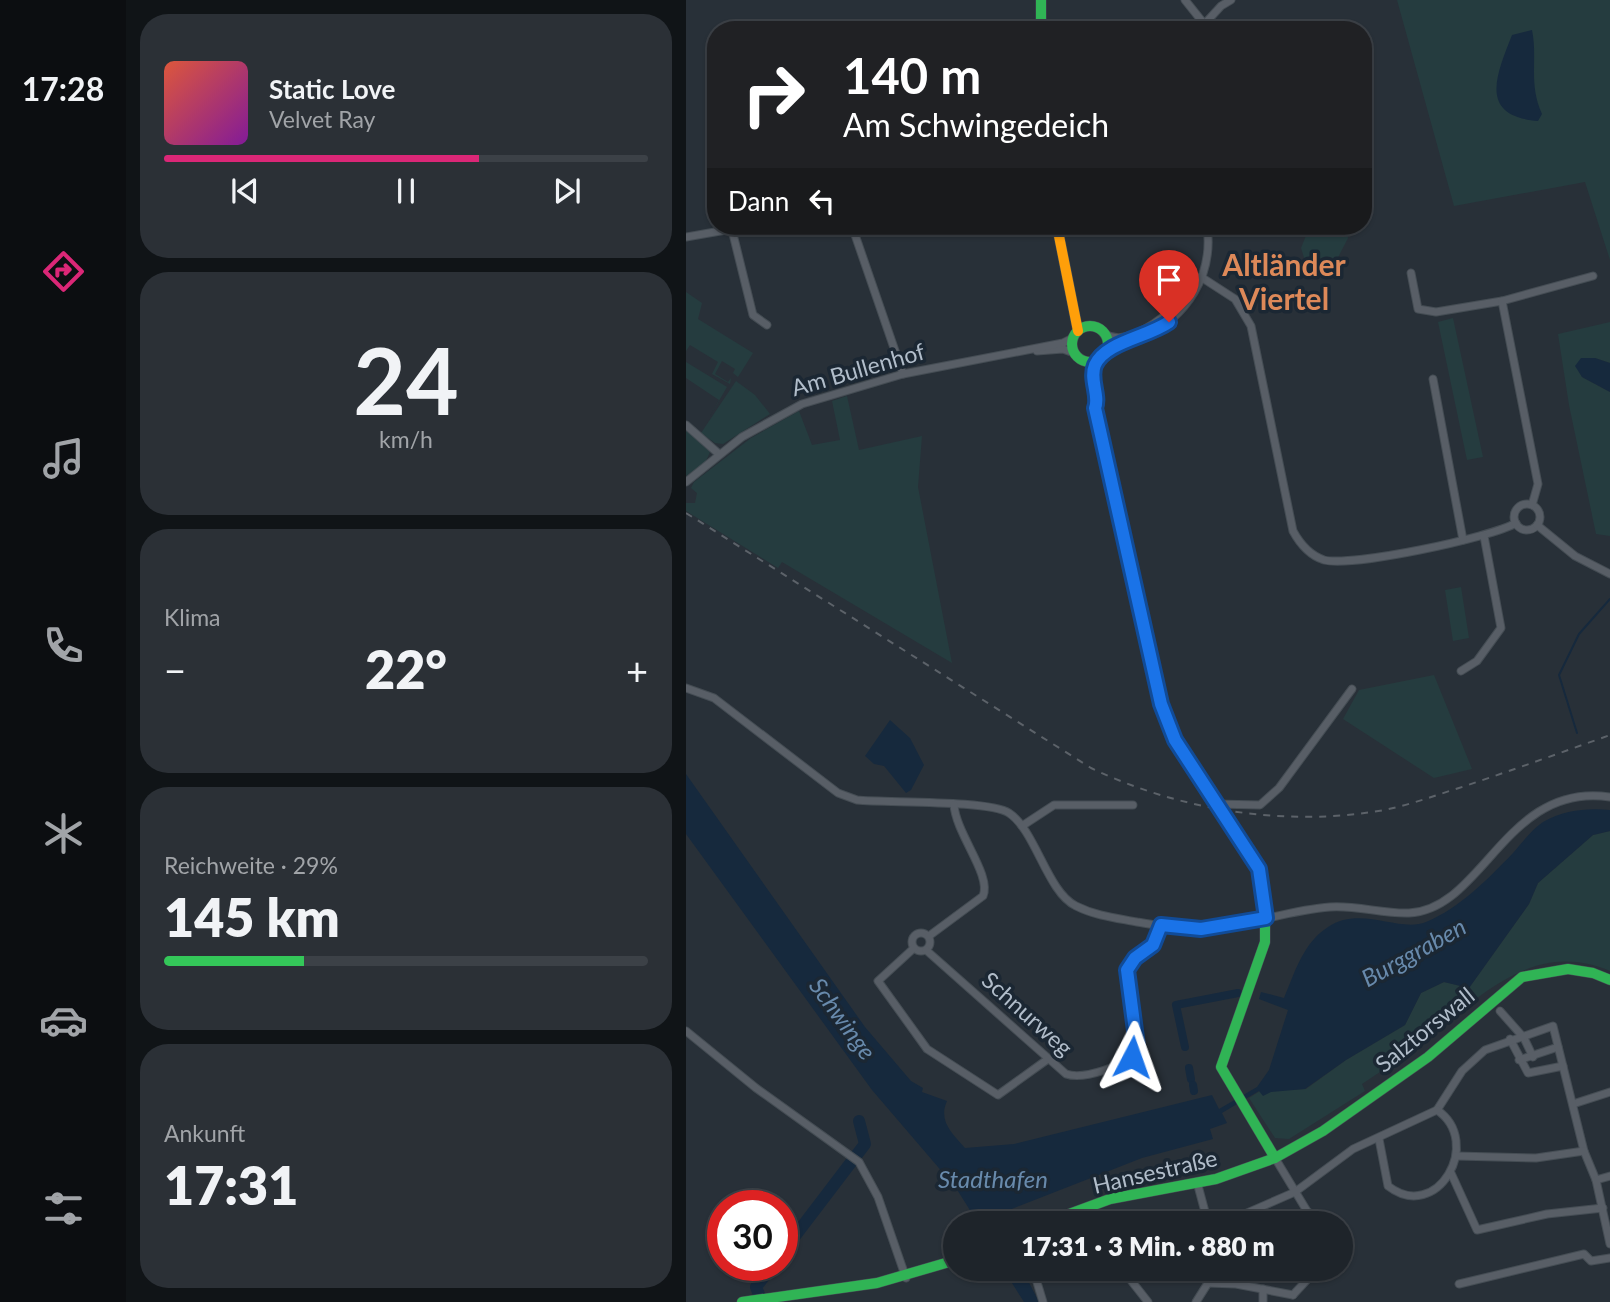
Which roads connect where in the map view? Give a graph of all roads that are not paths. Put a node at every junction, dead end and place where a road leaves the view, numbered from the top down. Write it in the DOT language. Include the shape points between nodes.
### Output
graph roads {
  1 [pos="1041,0"];
  2 [pos="1185,0"];
  3 [pos="1231,0"];
  4 [pos="1041,21"];
  5 [pos="1198,21"];
  6 [pos="1210,21"];
  7 [pos="707,234"];
  8 [pos="733,235"];
  9 [pos="855,235"];
  10 [pos="1059,235"];
  11 [pos="1208,235"];
  12 [pos="686,237"];
  13 [pos="1062,253"];
  14 [pos="1412,273"];
  15 [pos="1592,276"];
  16 [pos="1201,277"];
  17 [pos="1502,301"];
  18 [pos="767,325"];
  19 [pos="1090,326"];
  20 [pos="1075,334"];
  21 [pos="1105,334"];
  22 [pos="1107,351"];
  23 [pos="1019,352"];
  24 [pos="1078,357"];
  25 [pos="1098,360"];
  26 [pos="903,374"];
  27 [pos="1433,379"];
  28 [pos="1095,408"];
  29 [pos="686,425"];
  30 [pos="719,454"];
  31 [pos="686,482"];
  32 [pos="1532,505"];
  33 [pos="1516,523"];
  34 [pos="1537,525"];
  35 [pos="1483,536"];
  36 [pos="1463,540"];
  37 [pos="1610,574"];
  38 [pos="1461,671"];
  39 [pos="686,688"];
  40 [pos="1352,689"];
  41 [pos="1610,797"];
  42 [pos="1133,804"];
  43 [pos="1216,804"];
  44 [pos="954,805"];
  45 [pos="1022,826"];
  46 [pos="1266,918"];
  47 [pos="1161,925"];
  48 [pos="929,936"];
  49 [pos="914,948"];
  50 [pos="926,950"];
  51 [pos="1610,980"];
  52 [pos="1500,1011"];
  53 [pos="686,1031"];
  54 [pos="1524,1038"];
  55 [pos="1510,1039"];
  56 [pos="1558,1047"];
  57 [pos="1533,1057"];
  58 [pos="1048,1059"];
  59 [pos="1519,1060"];
  60 [pos="1563,1066"];
  61 [pos="1610,1092"];
  62 [pos="1573,1104"];
  63 [pos="1437,1110"];
  64 [pos="1379,1139"];
  65 [pos="1584,1151"];
  66 [pos="1456,1156"];
  67 [pos="1275,1158"];
  68 [pos="1451,1173"];
  69 [pos="1610,1176"];
  70 [pos="1596,1180"];
  71 [pos="1197,1182"];
  72 [pos="1296,1192"];
  73 [pos="1603,1208"];
  74 [pos="1078,1211"];
  75 [pos="1205,1211"];
  76 [pos="1252,1211"];
  77 [pos="1307,1211"];
  78 [pos="1610,1244"];
  79 [pos="1610,1258"];
  80 [pos="943,1265"];
  81 [pos="906,1279"];
  82 [pos="1037,1281"];
  83 [pos="1131,1281"];
  84 [pos="1307,1281"];
  85 [pos="1208,1283"];
  86 [pos="1460,1284"];
  87 [pos="1263,1289"];
  88 [pos="824,1298"];
  89 [pos="1294,1298"];
  90 [pos="755,1300"];
  91 [pos="742,1302"];
  92 [pos="1043,1302"];
  93 [pos="1148,1302"];
  94 [pos="1196,1302"];
  95 [pos="1263,1302"];
  1 -- 4 [label="main road"];
  2 -- 5 [label="street"];
  3 -- 6 [label="street"];
  7 -- 12 [label="street"];
  8 -- 18 [label="street" via="753,315"];
  9 -- 26 [label="street"];
  10 -- 13 [label="main road"];
  11 -- 16 [label="street"];
  13 -- 19 [label="main road" via="1080,310"];
  13 -- 20 [label="main road"];
  14 -- 17 [label="street" via="1419,309 1436,312"];
  15 -- 17 [label="street"];
  16 -- 21 [label="street" via="1172,309 1145,329 1115,338"];
  16 -- 22 [label="street" via="1192,297 1169,322"];
  16 -- 36 [label="street" via="1235,299 1251,326 1293,531 1301,545 1323,559 1342,563"];
  17 -- 32 [label="street" via="1538,484"];
  19 -- 20 [label="main road"];
  19 -- 21 [label="main road"];
  20 -- 23 [label="street, Am Bullenhof"];
  20 -- 24 [label="main road"];
  21 -- 22 [label="main road"];
  22 -- 25 [label="main road"];
  23 -- 24 [label="street, Am Bullenhof" via="1063,349"];
  23 -- 26 [label="street, Am Bullenhof"];
  24 -- 25 [label="main road"];
  24 -- 28 [label="main road" via="1087,369"];
  25 -- 28 [label="main road"];
  26 -- 30 [label="street, Am Bullenhof" via="795,407"];
  27 -- 36 [label="street"];
  28 -- 43 [label="main road" via="1161,704 1175,740"];
  29 -- 30 [label="street"];
  30 -- 31 [label="street, Am Bullenhof"];
  32 -- 33 [label="street" via="1518,508"];
  32 -- 34 [label="street" via="1539,513"];
  33 -- 34 [label="street" via="1528,529"];
  33 -- 35 [label="street"];
  34 -- 37 [label="street" via="1558,545"];
  35 -- 36 [label="street"];
  35 -- 38 [label="street" via="1501,628 1477,661"];
  39 -- 44 [label="street" via="714,698 838,793 857,800"];
  40 -- 43 [label="street" via="1279,788 1260,806"];
  41 -- 46 [label="street" via="1580,796 1539,811 1451,896 1432,908 1409,913 1334,906"];
  42 -- 45 [label="street" via="1054,804"];
  43 -- 46 [label="main road" via="1259,869"];
  44 -- 45 [label="street" via="994,807"];
  44 -- 48 [label="street" via="958,828 987,888 984,896"];
  45 -- 47 [label="street" via="1072,905 1100,916"];
  46 -- 47 [label="street" via="1201,929"];
  46 -- 67 [label="main road" via="1265,942 1224,1054 1222,1072"];
  47 -- 58 [label="street, Schnurweg" via="1153,945 1127,970 1137,1046 1132,1057 1072,1076"];
  48 -- 49 [label="street" via="922,932 914,935"];
  48 -- 50 [label="street"];
  49 -- 50 [label="street"];
  49 -- 58 [label="street" via="878,981 927,1049 998,1095"];
  50 -- 58 [label="street, Schnurweg"];
  51 -- 67 [label="main road, Salztorswall" via="1568,969 1518,979 1428,1057"];
  52 -- 54 [label="street"];
  53 -- 81 [label="street" via="859,1162 878,1197"];
  54 -- 55 [label="street"];
  54 -- 56 [label="street" via="1553,1026"];
  54 -- 57 [label="street"];
  55 -- 59 [label="street"];
  55 -- 63 [label="street" via="1485,1050 1469,1064"];
  56 -- 57 [label="street"];
  56 -- 60 [label="street"];
  57 -- 59 [label="street"];
  59 -- 60 [label="street" via="1528,1073"];
  60 -- 62 [label="street"];
  61 -- 62 [label="street"];
  62 -- 65 [label="street"];
  63 -- 64 [label="street"];
  63 -- 66 [label="street" via="1452,1126"];
  64 -- 68 [label="street" via="1388,1186 1399,1193 1418,1198"];
  64 -- 72 [label="street" via="1353,1149"];
  65 -- 66 [label="street" via="1536,1158"];
  65 -- 70 [label="street"];
  66 -- 68 [label="street"];
  67 -- 71 [label="main road, Hansestraße"];
  67 -- 72 [label="street"];
  68 -- 73 [label="street" via="1477,1230 1547,1214"];
  69 -- 70 [label="street"];
  70 -- 73 [label="street"];
  71 -- 74 [label="main road, Hansestraße" via="1110,1199"];
  71 -- 75 [label="street"];
  72 -- 76 [label="street"];
  72 -- 77 [label="street"];
  73 -- 78 [label="street"];
  79 -- 86 [label="street" via="1591,1261 1584,1254"];
  80 -- 81 [label="main road"];
  81 -- 88 [label="main road"];
  82 -- 92 [label="street"];
  83 -- 93 [label="street"];
  84 -- 89 [label="street"];
  85 -- 87 [label="street"];
  85 -- 94 [label="street"];
  87 -- 89 [label="street"];
  87 -- 95 [label="street"];
  88 -- 90 [label="main road"];
  90 -- 91 [label="main road"];
}
